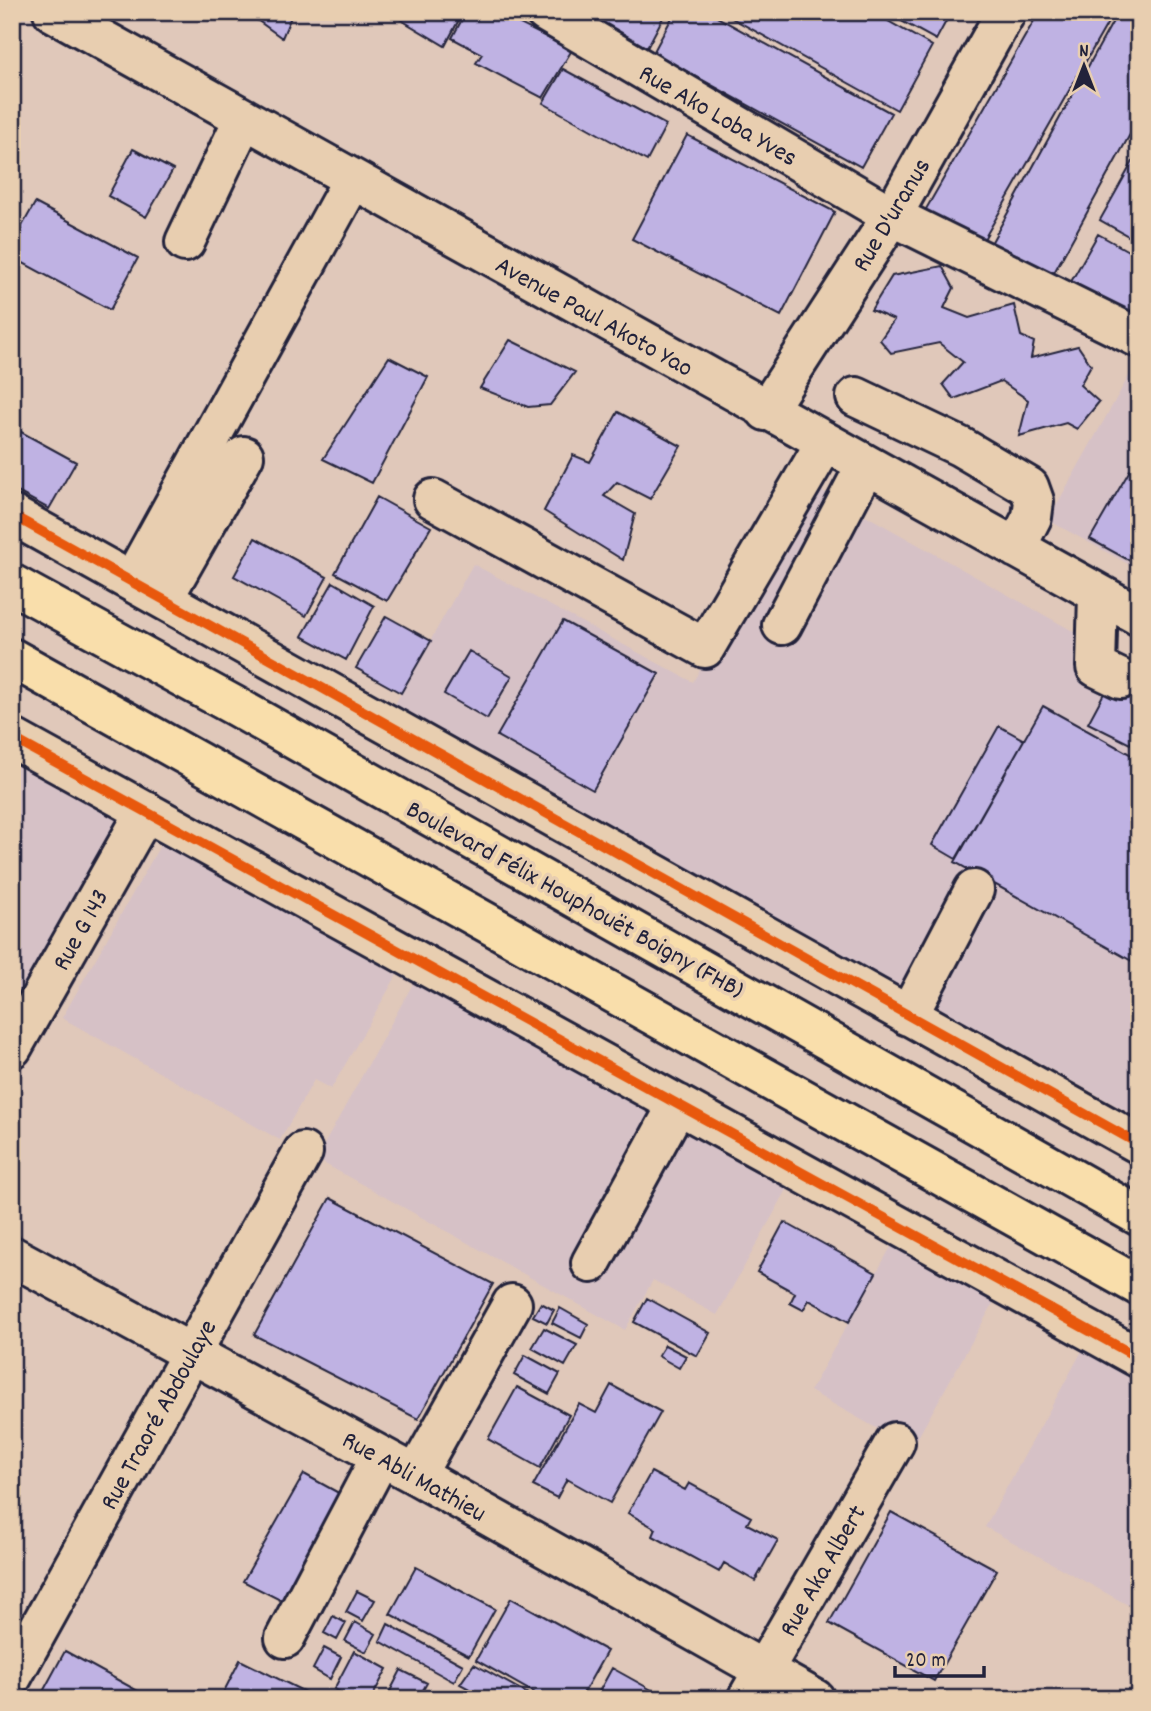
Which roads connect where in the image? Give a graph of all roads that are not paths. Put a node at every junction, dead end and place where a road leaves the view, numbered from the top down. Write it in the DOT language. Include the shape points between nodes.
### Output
graph roads {
  1 [pos="53,12"];
  2 [pos="545,12"];
  3 [pos="1006,12"];
  4 [pos="244,118"];
  5 [pos="353,179"];
  6 [pos="892,216"];
  7 [pos="186,242"];
  8 [pos="1139,338"];
  9 [pos="856,397"];
  10 [pos="766,411"];
  11 [pos="825,443"];
  12 [pos="244,456"];
  13 [pos="866,465"];
  14 [pos="433,499"];
  15 [pos="12,515"];
  16 [pos="1016,548"];
  17 [pos="12,584"];
  18 [pos="147,590"];
  19 [pos="1098,594"];
  20 [pos="1139,616"];
  21 [pos="782,625"];
  22 [pos="12,658"];
  23 [pos="1121,679"];
  24 [pos="12,738"];
  25 [pos="146,811"];
  26 [pos="974,890"];
  27 [pos="908,1016"];
  28 [pos="12,1048"];
  29 [pos="678,1104"];
  30 [pos="1139,1143"];
  31 [pos="303,1152"];
  32 [pos="1139,1216"];
  33 [pos="12,1256"];
  34 [pos="591,1263"];
  35 [pos="1139,1286"];
  36 [pos="512,1304"];
  37 [pos="191,1352"];
  38 [pos="1139,1359"];
  39 [pos="895,1442"];
  40 [pos="381,1456"];
  41 [pos="416,1475"];
  42 [pos="285,1637"];
  43 [pos="12,1677"];
  44 [pos="755,1684"];
  45 [pos="815,1699"];
  1 -- 4 [label="street, Avenue Paul Akoto Yao"];
  2 -- 6 [label="street, Rue Ako Loba Yves"];
  3 -- 6 [label="street, Rue D'uranus"];
  4 -- 5 [label="street, Avenue Paul Akoto Yao"];
  4 -- 7 [label="street"];
  5 -- 10 [label="street, Avenue Paul Akoto Yao"];
  5 -- 18 [label="street"];
  6 -- 8 [label="street, Rue Ako Loba Yves"];
  6 -- 10 [label="street, Rue D'uranus"];
  9 -- 16 [label="street" via="961,447 1029,487 1034,501 1032,517"];
  10 -- 11 [label="street, Avenue Paul Akoto Yao"];
  11 -- 13 [label="street, Avenue Paul Akoto Yao"];
  11 -- 14 [label="street" via="705,648"];
  12 -- 18 [label="street"];
  13 -- 16 [label="street, Avenue Paul Akoto Yao"];
  13 -- 21 [label="street"];
  15 -- 18 [label="street"];
  16 -- 19 [label="street, Avenue Paul Akoto Yao"];
  17 -- 32 [label="highway, Boulevard Félix Houphouët Boigny (FHB)"];
  18 -- 27 [label="street"];
  19 -- 20 [label="street, Avenue Paul Akoto Yao"];
  19 -- 23 [label="street" via="1096,667"];
  22 -- 35 [label="highway"];
  24 -- 25 [label="street"];
  25 -- 28 [label="street, Rue G 143"];
  25 -- 29 [label="street"];
  26 -- 27 [label="street"];
  27 -- 30 [label="street"];
  29 -- 34 [label="street"];
  29 -- 38 [label="street"];
  31 -- 37 [label="street, Rue Traoré Abdoulaye"];
  33 -- 37 [label="street, Rue Abli Mathieu"];
  36 -- 41 [label="street"];
  37 -- 40 [label="street, Rue Abli Mathieu"];
  37 -- 43 [label="street, Rue Traoré Abdoulaye"];
  39 -- 44 [label="street, Rue Aka Albert"];
  40 -- 41 [label="street, Rue Abli Mathieu"];
  40 -- 42 [label="street"];
  41 -- 44 [label="street, Rue Abli Mathieu"];
  44 -- 45 [label="street, Rue Abli Mathieu"];
}
